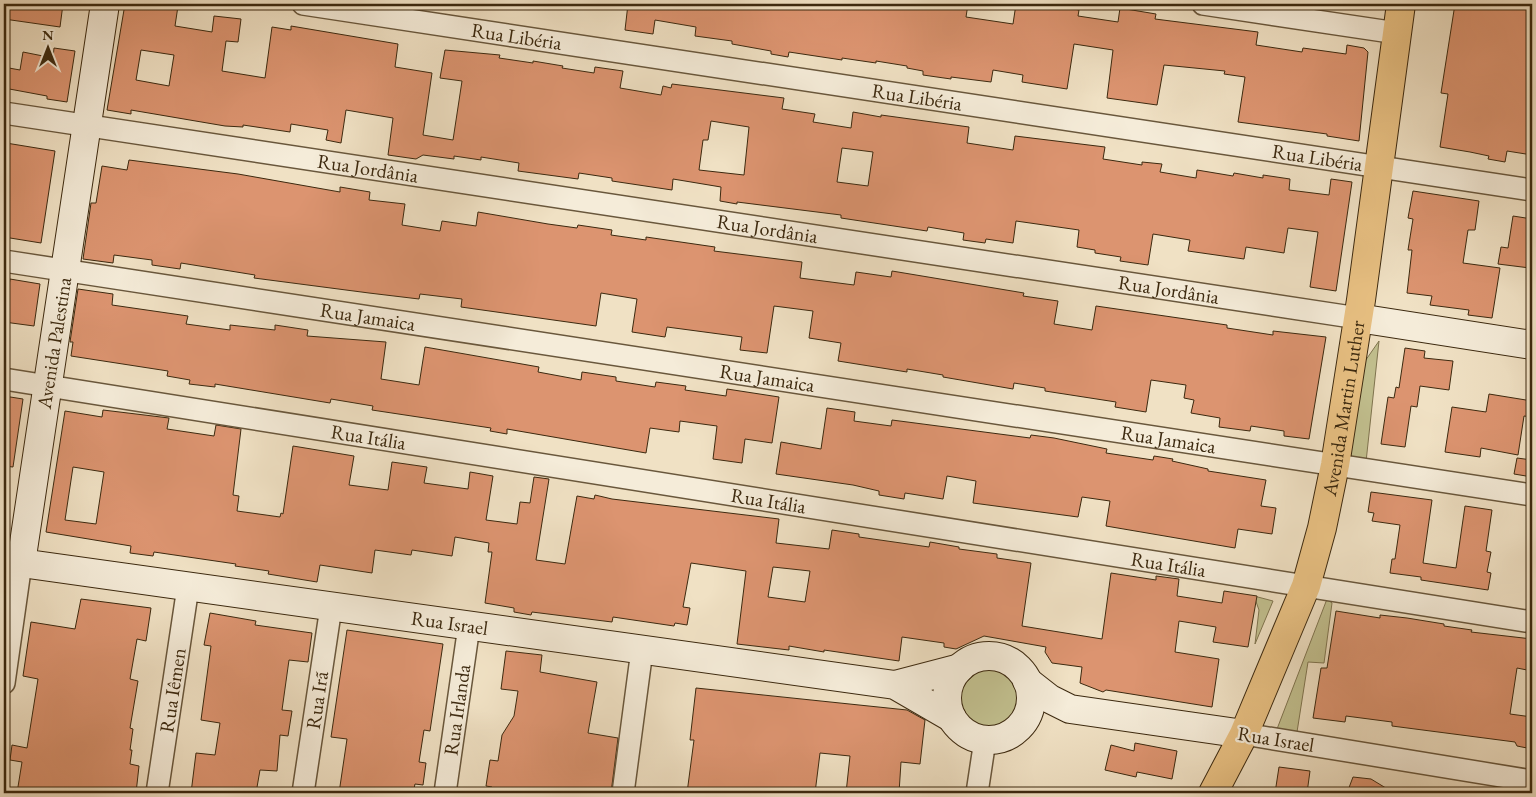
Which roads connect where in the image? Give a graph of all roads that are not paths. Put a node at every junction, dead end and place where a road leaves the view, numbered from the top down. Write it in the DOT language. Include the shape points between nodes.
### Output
graph roads {
  1 [pos="105,4"];
  2 [pos="303,4"];
  3 [pos="1203,4"];
  4 [pos="1401,4"];
  5 [pos="1397,34"];
  6 [pos="4,113"];
  7 [pos="87,126"];
  8 [pos="1379,166"];
  9 [pos="1532,190"];
  10 [pos="4,261"];
  11 [pos="65,271"];
  12 [pos="1358,318"];
  13 [pos="1532,345"];
  14 [pos="4,379"];
  15 [pos="48,386"];
  16 [pos="1335,465"];
  17 [pos="1532,495"];
  18 [pos="12,562"];
  19 [pos="1306,586"];
  20 [pos="188,587"];
  21 [pos="331,606"];
  22 [pos="1532,622"];
  23 [pos="468,626"];
  24 [pos="642,650"];
  25 [pos="960,668"];
  26 [pos="1027,681"];
  27 [pos="4,683"];
  28 [pos="895,686"];
  29 [pos="952,718"];
  30 [pos="1244,734"];
  31 [pos="985,740"];
  32 [pos="1532,781"];
  33 [pos="157,793"];
  34 [pos="303,793"];
  35 [pos="445,793"];
  36 [pos="623,793"];
  37 [pos="977,793"];
  38 [pos="1213,793"];
  1 -- 7 [label="street, Avenida Palestina"];
  2 -- 8 [label="street, Rua Libéria"];
  3 -- 5 [label="street"];
  4 -- 5 [label="main road, Avenida Martin Luther"];
  5 -- 8 [label="main road, Avenida Martin Luther"];
  6 -- 7 [label="street, Rua Jordânia"];
  7 -- 11 [label="street, Avenida Palestina"];
  7 -- 12 [label="street, Rua Jordânia"];
  8 -- 9 [label="street, Rua Libéria"];
  8 -- 12 [label="main road, Avenida Martin Luther"];
  10 -- 11 [label="street, Rua Jamaica"];
  11 -- 15 [label="street, Avenida Palestina"];
  11 -- 16 [label="street, Rua Jamaica"];
  12 -- 13 [label="street, Rua Jordânia"];
  12 -- 16 [label="main road, Avenida Martin Luther"];
  14 -- 15 [label="street, Rua Itália"];
  15 -- 18 [label="street, Avenida Palestina"];
  15 -- 19 [label="street, Rua Itália"];
  16 -- 17 [label="street, Rua Jamaica"];
  16 -- 19 [label="main road, Avenida Martin Luther"];
  18 -- 20 [label="street, Rua Israel"];
  18 -- 27 [label="street, Avenida Palestina"];
  19 -- 22 [label="street, Rua Itália"];
  19 -- 30 [label="main road, Avenida Martin Luther"];
  20 -- 21 [label="street, Rua Israel"];
  20 -- 33 [label="street, Rua Iêmen"];
  21 -- 23 [label="street, Rua Israel"];
  21 -- 34 [label="street, Rua Irã"];
  23 -- 24 [label="street, Rua Israel"];
  23 -- 35 [label="street, Rua Irlanda"];
  24 -- 28 [label="street, Rua Israel"];
  24 -- 36 [label="street"];
  25 -- 26 [label="street" via="969,661 991,657 1012,664"];
  25 -- 28 [label="street, Rua Israel"];
  25 -- 29 [label="street" via="948,687 947,700"];
  26 -- 30 [label="street, Rua Israel" via="1050,699 1070,709"];
  26 -- 31 [label="street" via="1031,700 1027,716 1020,726 1004,737"];
  28 -- 29 [label="street, Rua Israel"];
  29 -- 31 [label="street" via="963,731"];
  30 -- 32 [label="street, Rua Israel"];
  30 -- 38 [label="main road, Avenida Martin Luther"];
  31 -- 37 [label="street"];
}
